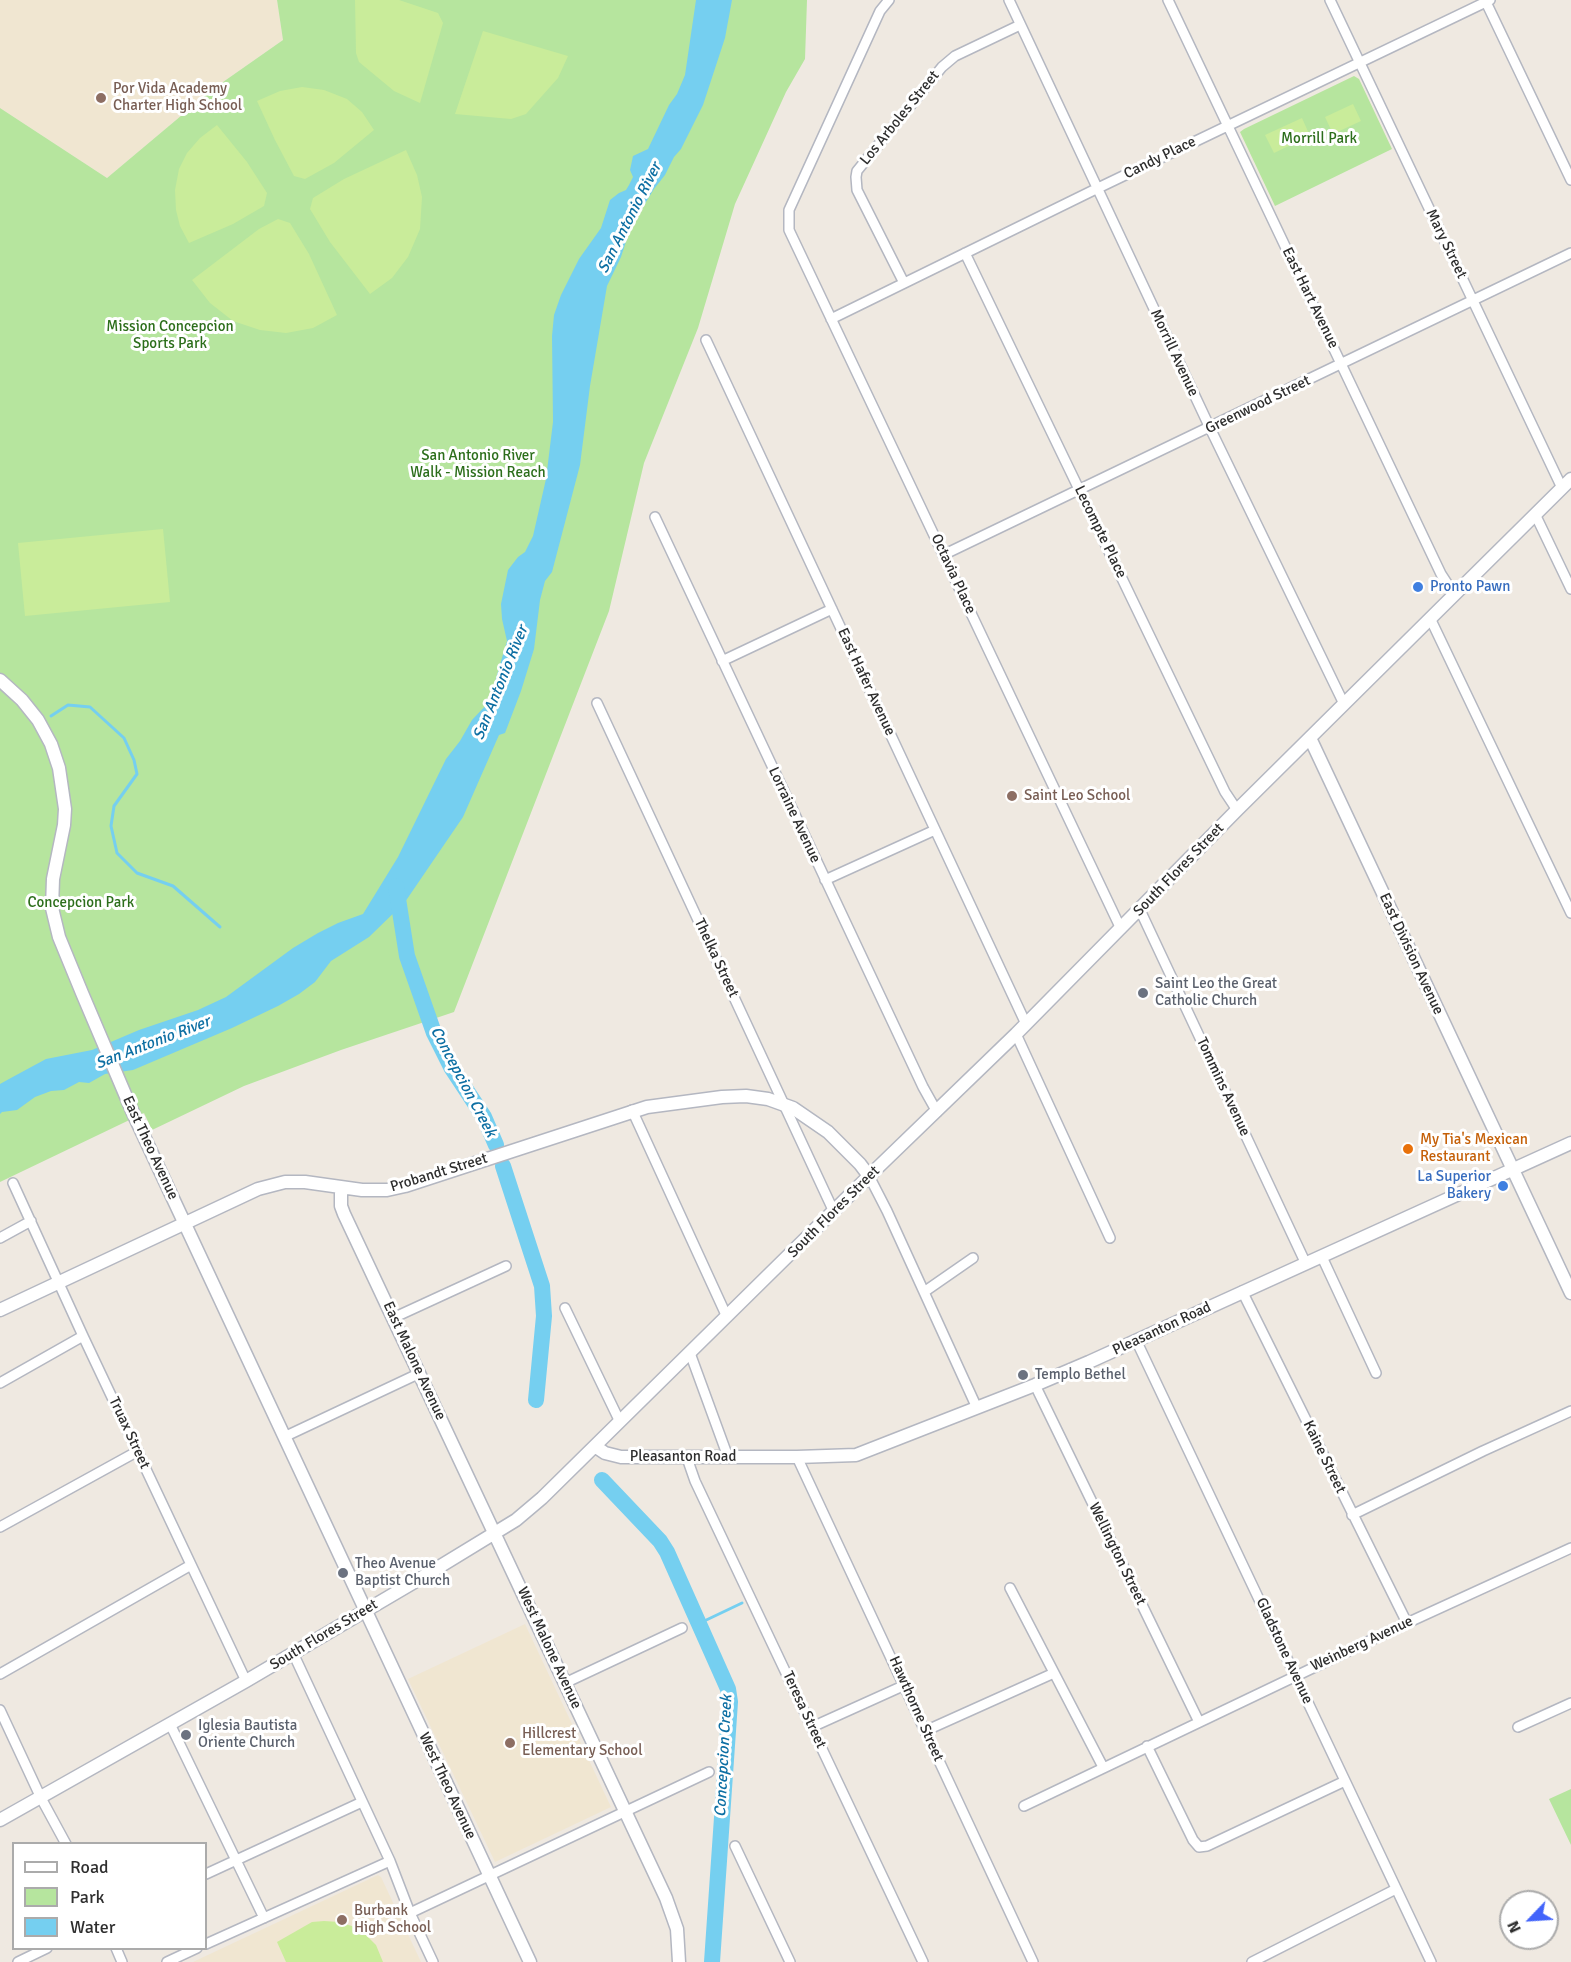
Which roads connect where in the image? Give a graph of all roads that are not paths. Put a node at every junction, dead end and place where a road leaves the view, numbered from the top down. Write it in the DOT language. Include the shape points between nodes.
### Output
graph roads {
  1 [pos="889,0"];
  2 [pos="1009,0"];
  3 [pos="1168,0"];
  4 [pos="1330,0"];
  5 [pos="1487,1"];
  6 [pos="1020,25"];
  7 [pos="1360,62"];
  8 [pos="1228,126"];
  9 [pos="1571,180"];
  10 [pos="1096,189"];
  11 [pos="965,253"];
  12 [pos="1571,253"];
  13 [pos="904,284"];
  14 [pos="1473,300"];
  15 [pos="831,319"];
  16 [pos="706,340"];
  17 [pos="1342,365"];
  18 [pos="1210,428"];
  19 [pos="1567,484"];
  20 [pos="1080,490"];
  21 [pos="1535,514"];
  22 [pos="654,517"];
  23 [pos="944,555"];
  24 [pos="1571,589"];
  25 [pos="1454,594"];
  26 [pos="832,609"];
  27 [pos="1430,618"];
  28 [pos="722,661"];
  29 [pos="0,680"];
  30 [pos="597,703"];
  31 [pos="1344,704"];
  32 [pos="1310,738"];
  33 [pos="1237,810"];
  34 [pos="935,830"];
  35 [pos="825,880"];
  36 [pos="1140,910"];
  37 [pos="1571,913"];
  38 [pos="1121,929"];
  39 [pos="1026,1024"];
  40 [pos="1016,1034"];
  41 [pos="784,1105"];
  42 [pos="632,1110"];
  43 [pos="937,1112"];
  44 [pos="1571,1143"];
  45 [pos="1513,1170"];
  46 [pos="869,1176"];
  47 [pos="13,1183"];
  48 [pos="341,1188"];
  49 [pos="834,1212"];
  50 [pos="31,1221"];
  51 [pos="185,1223"];
  52 [pos="0,1238"];
  53 [pos="1110,1238"];
  54 [pos="1322,1257"];
  55 [pos="974,1258"];
  56 [pos="1306,1264"];
  57 [pos="506,1266"];
  58 [pos="58,1283"];
  59 [pos="1242,1291"];
  60 [pos="924,1292"];
  61 [pos="1571,1293"];
  62 [pos="565,1308"];
  63 [pos="0,1310"];
  64 [pos="728,1317"];
  65 [pos="393,1318"];
  66 [pos="82,1336"];
  67 [pos="1136,1340"];
  68 [pos="690,1353"];
  69 [pos="420,1373"];
  70 [pos="1376,1373"];
  71 [pos="0,1383"];
  72 [pos="1035,1386"];
  73 [pos="977,1408"];
  74 [pos="1571,1411"];
  75 [pos="620,1422"];
  76 [pos="284,1437"];
  77 [pos="596,1447"];
  78 [pos="138,1451"];
  79 [pos="728,1457"];
  80 [pos="797,1457"];
  81 [pos="687,1458"];
  82 [pos="1353,1515"];
  83 [pos="0,1527"];
  84 [pos="495,1533"];
  85 [pos="1571,1548"];
  86 [pos="191,1565"];
  87 [pos="1010,1588"];
  88 [pos="365,1610"];
  89 [pos="1407,1623"];
  90 [pos="682,1628"];
  91 [pos="293,1653"];
  92 [pos="1054,1672"];
  93 [pos="0,1674"];
  94 [pos="1296,1676"];
  95 [pos="246,1681"];
  96 [pos="565,1683"];
  97 [pos="905,1685"];
  98 [pos="1571,1703"];
  99 [pos="0,1710"];
  100 [pos="1199,1722"];
  101 [pos="170,1724"];
  102 [pos="812,1727"];
  103 [pos="1518,1727"];
  104 [pos="925,1731"];
  105 [pos="1147,1746"];
  106 [pos="1103,1767"];
  107 [pos="709,1772"];
  108 [pos="1345,1781"];
  109 [pos="41,1798"];
  110 [pos="362,1802"];
  111 [pos="1024,1806"];
  112 [pos="626,1811"];
  113 [pos="0,1821"];
  114 [pos="65,1842"];
  115 [pos="735,1846"];
  116 [pos="236,1860"];
  117 [pos="390,1861"];
  118 [pos="207,1874"];
  119 [pos="489,1876"];
  120 [pos="1396,1889"];
  121 [pos="410,1913"];
  122 [pos="264,1918"];
  123 [pos="207,1944"];
  124 [pos="43,1950"];
  125 [pos="192,1950"];
  126 [pos="18,1962"];
  127 [pos="167,1962"];
  128 [pos="433,1962"];
  129 [pos="530,1962"];
  130 [pos="679,1962"];
  131 [pos="790,1962"];
  132 [pos="922,1962"];
  133 [pos="1033,1962"];
  134 [pos="1252,1962"];
  135 [pos="1431,1962"];
  1 -- 15 [label="street, Octavia Place" via="880,11 789,210 789,230"];
  2 -- 6 [label="street, Morrill Avenue"];
  3 -- 8 [label="street, East Hart Avenue"];
  4 -- 7 [label="street, Mary Street"];
  5 -- 7 [label="street, Candy Place"];
  5 -- 9 [label="street"];
  6 -- 10 [label="street, Morrill Avenue"];
  6 -- 13 [label="street, Los Arboles Street" via="955,56 942,67 857,171 857,190"];
  7 -- 8 [label="street, Candy Place"];
  7 -- 14 [label="street, Mary Street"];
  8 -- 10 [label="street, Candy Place"];
  8 -- 17 [label="street, East Hart Avenue"];
  10 -- 11 [label="street, Candy Place"];
  10 -- 18 [label="street, Morrill Avenue"];
  11 -- 13 [label="street, Candy Place"];
  11 -- 20 [label="street, Lecompte Place"];
  12 -- 14 [label="street, Greenwood Street"];
  13 -- 15 [label="street, Candy Place"];
  14 -- 17 [label="street, Greenwood Street"];
  14 -- 19 [label="street, Mary Street"];
  15 -- 23 [label="street, Octavia Place"];
  16 -- 26 [label="street, East Hafer Avenue"];
  17 -- 18 [label="street, Greenwood Street"];
  17 -- 25 [label="street, East Hart Avenue"];
  18 -- 20 [label="street, Greenwood Street"];
  18 -- 31 [label="street, Morrill Avenue"];
  19 -- 21 [label="main road, South Flores Street"];
  20 -- 23 [label="street, Greenwood Street"];
  20 -- 33 [label="street, Lecompte Place"];
  21 -- 24 [label="street"];
  21 -- 25 [label="main road, South Flores Street"];
  22 -- 28 [label="street, Lorraine Avenue"];
  23 -- 38 [label="street, Octavia Place"];
  25 -- 27 [label="main road, South Flores Street"];
  26 -- 28 [label="street"];
  26 -- 34 [label="street, East Hafer Avenue"];
  27 -- 31 [label="main road, South Flores Street"];
  27 -- 37 [label="street"];
  28 -- 35 [label="street, Lorraine Avenue"];
  29 -- 51 [label="main road, East Theo Avenue" via="38,720 51,744 65,808 53,879 52,908 59,937 133,1113"];
  30 -- 41 [label="street, Thelka Street"];
  31 -- 32 [label="main road, South Flores Street"];
  32 -- 33 [label="main road, South Flores Street"];
  32 -- 45 [label="main road, East Division Avenue"];
  33 -- 36 [label="main road, South Flores Street"];
  34 -- 35 [label="street"];
  34 -- 39 [label="street, East Hafer Avenue"];
  35 -- 43 [label="street, Lorraine Avenue"];
  36 -- 38 [label="main road, South Flores Street"];
  36 -- 56 [label="street, Tommins Avenue"];
  38 -- 39 [label="main road, South Flores Street"];
  39 -- 40 [label="main road, South Flores Street"];
  40 -- 43 [label="main road, South Flores Street"];
  40 -- 53 [label="street"];
  41 -- 42 [label="main road, Probandt Street" via="757,1097 722,1097"];
  41 -- 46 [label="main road, Probandt Street" via="828,1132"];
  41 -- 49 [label="street, Thelka Street"];
  42 -- 48 [label="main road, Probandt Street" via="405,1186 373,1191"];
  42 -- 64 [label="street"];
  43 -- 46 [label="main road, South Flores Street"];
  44 -- 45 [label="main road, Pleasanton Road"];
  45 -- 54 [label="main road, Pleasanton Road"];
  45 -- 61 [label="main road, East Division Avenue"];
  46 -- 49 [label="main road, South Flores Street"];
  46 -- 60 [label="street"];
  47 -- 50 [label="street, Truax Street"];
  48 -- 51 [label="main road, Probandt Street" via="305,1182 277,1184"];
  48 -- 65 [label="main road, East Malone Avenue" via="344,1214"];
  49 -- 64 [label="main road, South Flores Street"];
  50 -- 52 [label="street"];
  50 -- 58 [label="street, Truax Street"];
  51 -- 58 [label="main road, Probandt Street"];
  51 -- 76 [label="main road, East Theo Avenue"];
  54 -- 56 [label="main road, Pleasanton Road"];
  54 -- 70 [label="street"];
  55 -- 60 [label="street"];
  56 -- 59 [label="main road, Pleasanton Road"];
  57 -- 65 [label="street"];
  58 -- 63 [label="main road, Probandt Street"];
  58 -- 66 [label="street, Truax Street"];
  59 -- 67 [label="main road, Pleasanton Road"];
  59 -- 82 [label="street, Kaine Street"];
  60 -- 73 [label="street"];
  62 -- 75 [label="street"];
  64 -- 68 [label="main road, South Flores Street"];
  65 -- 69 [label="main road, East Malone Avenue"];
  66 -- 71 [label="street"];
  66 -- 78 [label="street, Truax Street"];
  67 -- 72 [label="main road, Pleasanton Road"];
  67 -- 94 [label="street, Gladstone Avenue"];
  68 -- 75 [label="main road, South Flores Street"];
  68 -- 79 [label="street"];
  69 -- 76 [label="street"];
  69 -- 84 [label="main road, East Malone Avenue"];
  72 -- 73 [label="main road, Pleasanton Road"];
  72 -- 100 [label="street, Wellington Street"];
  73 -- 80 [label="main road, Pleasanton Road" via="856,1455"];
  74 -- 82 [label="street"];
  75 -- 77 [label="main road, South Flores Street"];
  76 -- 88 [label="main road, East Theo Avenue"];
  77 -- 81 [label="main road, Pleasanton Road" via="621,1457"];
  77 -- 84 [label="main road, South Flores Street" via="542,1498"];
  78 -- 83 [label="street"];
  78 -- 86 [label="street, Truax Street"];
  79 -- 80 [label="main road, Pleasanton Road"];
  79 -- 81 [label="main road, Pleasanton Road"];
  80 -- 97 [label="street, Hawthorne Street"];
  81 -- 102 [label="street, Teresa Street"];
  82 -- 89 [label="street, Kaine Street"];
  84 -- 88 [label="main road, South Flores Street"];
  84 -- 96 [label="main road, West Malone Avenue"];
  85 -- 89 [label="street, Weinberg Avenue"];
  86 -- 93 [label="street"];
  86 -- 95 [label="street, Truax Street"];
  87 -- 92 [label="street"];
  88 -- 91 [label="main road, South Flores Street"];
  88 -- 119 [label="main road, West Theo Avenue"];
  89 -- 94 [label="street, Weinberg Avenue"];
  90 -- 96 [label="street"];
  91 -- 95 [label="main road, South Flores Street"];
  91 -- 110 [label="street"];
  92 -- 104 [label="street"];
  92 -- 106 [label="street"];
  94 -- 100 [label="street, Weinberg Avenue"];
  94 -- 108 [label="street, Gladstone Avenue"];
  95 -- 101 [label="main road, South Flores Street"];
  96 -- 112 [label="main road, West Malone Avenue"];
  97 -- 102 [label="street"];
  97 -- 104 [label="street, Hawthorne Street"];
  98 -- 103 [label="street"];
  99 -- 109 [label="street"];
  100 -- 105 [label="street, Weinberg Avenue"];
  101 -- 109 [label="main road, South Flores Street"];
  101 -- 116 [label="street"];
  102 -- 132 [label="street, Teresa Street"];
  104 -- 133 [label="street, Hawthorne Street"];
  105 -- 106 [label="street, Weinberg Avenue"];
  105 -- 108 [label="street" via="1199,1848"];
  106 -- 111 [label="street, Weinberg Avenue"];
  107 -- 112 [label="street"];
  108 -- 120 [label="street, Gladstone Avenue"];
  109 -- 113 [label="main road, South Flores Street"];
  109 -- 114 [label="street"];
  110 -- 116 [label="street"];
  110 -- 117 [label="street"];
  112 -- 119 [label="street"];
  112 -- 130 [label="main road, West Malone Avenue" via="673,1916"];
  115 -- 131 [label="street"];
  116 -- 118 [label="street"];
  116 -- 122 [label="street"];
  117 -- 121 [label="street"];
  117 -- 122 [label="street"];
  119 -- 121 [label="street"];
  119 -- 129 [label="main road, West Theo Avenue"];
  120 -- 134 [label="street"];
  120 -- 135 [label="street, Gladstone Avenue"];
  121 -- 128 [label="street"];
  122 -- 123 [label="street"];
  124 -- 126 [label="street"];
  125 -- 127 [label="street"];
}
